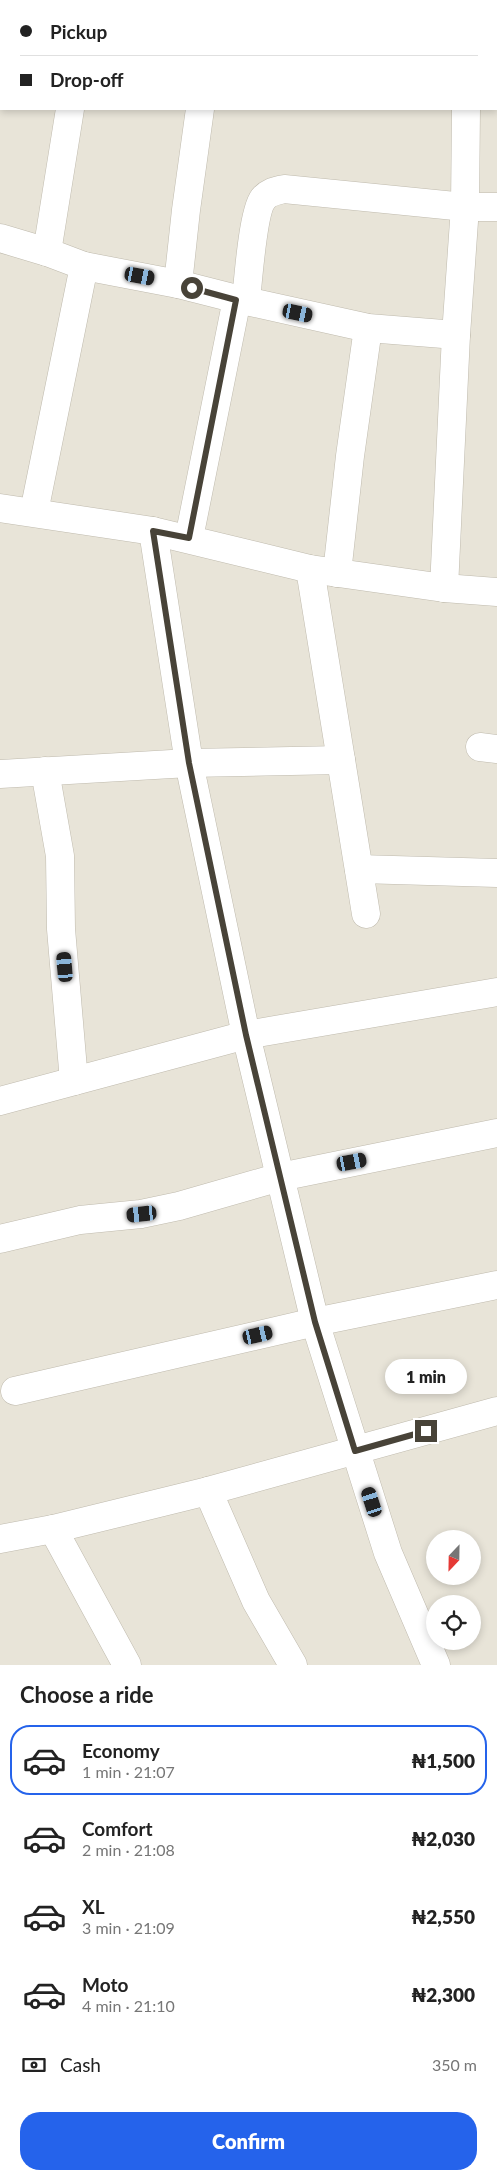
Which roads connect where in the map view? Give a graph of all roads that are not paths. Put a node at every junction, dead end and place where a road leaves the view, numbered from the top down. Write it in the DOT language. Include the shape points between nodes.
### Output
graph roads {
  1 [pos="70,110"];
  2 [pos="200,110"];
  3 [pos="466,110"];
  4 [pos="465,207"];
  5 [pos="497,207"];
  6 [pos="0,238"];
  7 [pos="47,252"];
  8 [pos="84,266"];
  9 [pos="178,284"];
  10 [pos="241,300"];
  11 [pos="368,328"];
  12 [pos="456,335"];
  13 [pos="0,508"];
  14 [pos="34,512"];
  15 [pos="153,531"];
  16 [pos="189,538"];
  17 [pos="310,569"];
  18 [pos="337,573"];
  19 [pos="444,588"];
  20 [pos="497,592"];
  21 [pos="341,760"];
  22 [pos="189,763"];
  23 [pos="45,771"];
  24 [pos="0,774"];
  25 [pos="359,869"];
  26 [pos="497,873"];
  27 [pos="366,914"];
  28 [pos="497,992"];
  29 [pos="246,1035"];
  30 [pos="74,1081"];
  31 [pos="0,1101"];
  32 [pos="497,1133"];
  33 [pos="280,1177"];
  34 [pos="0,1239"];
  35 [pos="497,1285"];
  36 [pos="315,1322"];
  37 [pos="15,1391"];
  38 [pos="497,1411"];
  39 [pos="355,1451"];
  40 [pos="208,1491"];
  41 [pos="53,1530"];
  42 [pos="0,1538"];
  43 [pos="127,1665"];
  44 [pos="292,1665"];
  45 [pos="436,1665"];
  1 -- 7 [label="street"];
  2 -- 9 [label="street"];
  3 -- 4 [label="street"];
  4 -- 5 [label="street"];
  4 -- 10 [label="street" via="284,188 271,192 262,199 257,215"];
  4 -- 12 [label="street"];
  6 -- 7 [label="street"];
  7 -- 8 [label="street"];
  8 -- 9 [label="street"];
  8 -- 14 [label="street"];
  9 -- 10 [label="street"];
  10 -- 11 [label="street"];
  10 -- 16 [label="street"];
  11 -- 12 [label="street"];
  11 -- 18 [label="street"];
  12 -- 19 [label="street"];
  13 -- 14 [label="street"];
  14 -- 15 [label="street"];
  15 -- 16 [label="street"];
  15 -- 22 [label="street"];
  16 -- 17 [label="street"];
  17 -- 18 [label="street"];
  17 -- 21 [label="street"];
  18 -- 19 [label="street"];
  19 -- 20 [label="street"];
  21 -- 22 [label="street"];
  21 -- 25 [label="street"];
  22 -- 23 [label="street"];
  22 -- 29 [label="street"];
  23 -- 24 [label="street"];
  23 -- 30 [label="street" via="60,856 62,929"];
  25 -- 26 [label="street"];
  25 -- 27 [label="street"];
  28 -- 29 [label="street"];
  29 -- 30 [label="street"];
  29 -- 33 [label="street"];
  30 -- 31 [label="street"];
  32 -- 33 [label="street"];
  33 -- 34 [label="street" via="179,1206 142,1214 80,1220"];
  33 -- 36 [label="street"];
  35 -- 36 [label="street"];
  36 -- 37 [label="street"];
  36 -- 39 [label="street"];
  38 -- 39 [label="street"];
  39 -- 40 [label="street"];
  39 -- 45 [label="street" via="388,1553"];
  40 -- 41 [label="street"];
  40 -- 44 [label="street" via="256,1601"];
  41 -- 42 [label="street"];
  41 -- 43 [label="street"];
}
